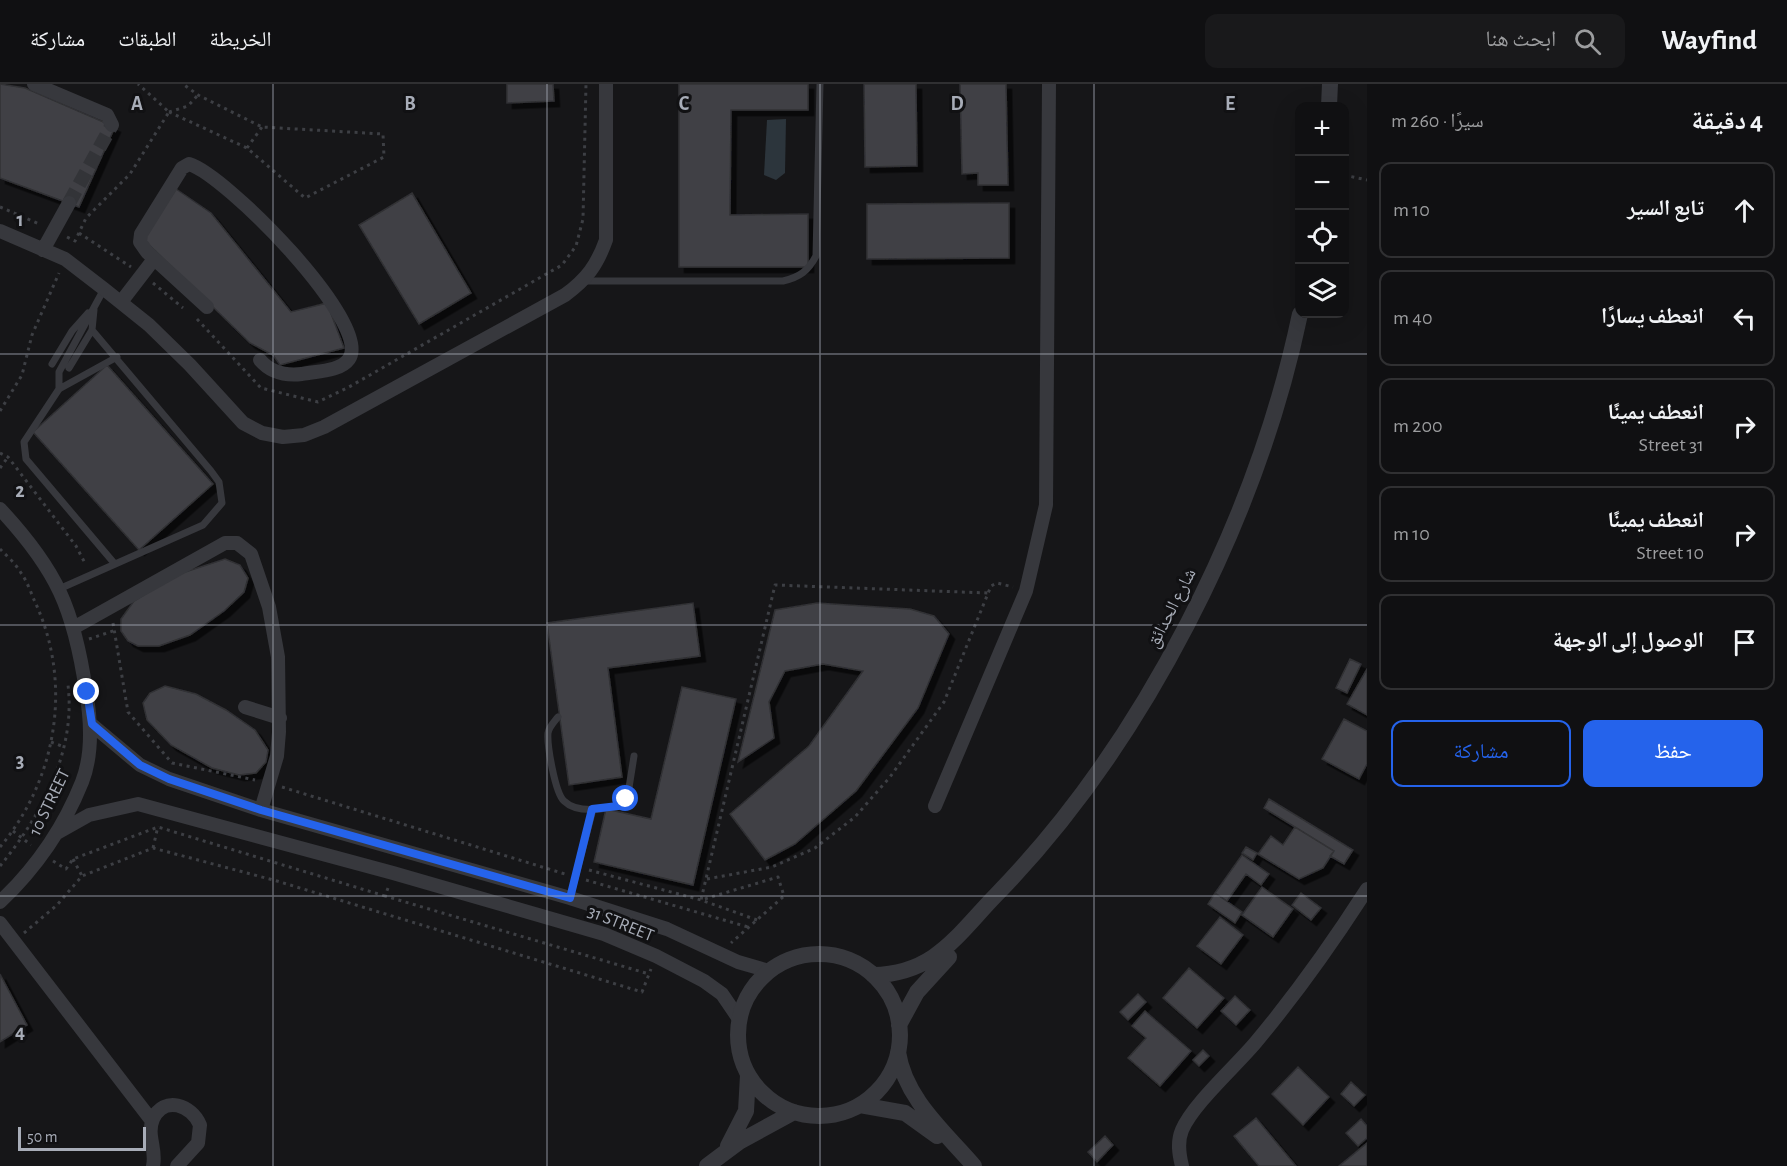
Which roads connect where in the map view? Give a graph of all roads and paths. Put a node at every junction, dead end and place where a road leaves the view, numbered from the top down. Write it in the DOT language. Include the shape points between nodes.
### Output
graph roads {
  1 [pos="34,84"];
  2 [pos="138,84"];
  3 [pos="183,84"];
  4 [pos="586,84"];
  5 [pos="606,84"];
  6 [pos="820,84"];
  7 [pos="1049,84"];
  8 [pos="1330,84"];
  9 [pos="198,95"];
  10 [pos="1329,102"];
  11 [pos="169,112"];
  12 [pos="112,125"];
  13 [pos="262,127"];
  14 [pos="247,148"];
  15 [pos="1349,176"];
  16 [pos="1367,180"];
  17 [pos="69,203"];
  18 [pos="0,207"];
  19 [pos="0,231"];
  20 [pos="53,231"];
  21 [pos="79,233"];
  22 [pos="75,241"];
  23 [pos="43,250"];
  24 [pos="65,259"];
  25 [pos="154,259"];
  26 [pos="142,274"];
  27 [pos="584,281"];
  28 [pos="104,289"];
  29 [pos="121,302"];
  30 [pos="207,307"];
  31 [pos="94,308"];
  32 [pos="1299,318"];
  33 [pos="92,330"];
  34 [pos="117,357"];
  35 [pos="260,360"];
  36 [pos="52,364"];
  37 [pos="69,368"];
  38 [pos="59,389"];
  39 [pos="0,411"];
  40 [pos="0,453"];
  41 [pos="8,457"];
  42 [pos="0,468"];
  43 [pos="0,509"];
  44 [pos="0,549"];
  45 [pos="114,563"];
  46 [pos="29,569"];
  47 [pos="21,573"];
  48 [pos="90,573"];
  49 [pos="59,589"];
  50 [pos="1026,591"];
  51 [pos="988,593"];
  52 [pos="107,608"];
  53 [pos="75,627"];
  54 [pos="116,630"];
  55 [pos="79,642"];
  56 [pos="67,680"];
  57 [pos="245,707"];
  58 [pos="558,717"];
  59 [pos="280,718"];
  60 [pos="92,724"];
  61 [pos="51,742"];
  62 [pos="64,747"];
  63 [pos="634,756"];
  64 [pos="270,783"];
  65 [pos="935,806"];
  66 [pos="592,809"];
  67 [pos="261,810"];
  68 [pos="13,831"];
  69 [pos="57,833"];
  70 [pos="22,839"];
  71 [pos="0,847"];
  72 [pos="43,854"];
  73 [pos="73,859"];
  74 [pos="0,866"];
  75 [pos="578,867"];
  76 [pos="393,873"];
  77 [pos="82,876"];
  78 [pos="575,876"];
  79 [pos="706,879"];
  80 [pos="1007,885"];
  81 [pos="1367,889"];
  82 [pos="385,896"];
  83 [pos="570,898"];
  84 [pos="701,900"];
  85 [pos="0,902"];
  86 [pos="757,920"];
  87 [pos="0,923"];
  88 [pos="748,927"];
  89 [pos="14,941"];
  90 [pos="719,954"];
  91 [pos="656,956"];
  92 [pos="769,971"];
  93 [pos="649,974"];
  94 [pos="873,975"];
  95 [pos="739,1019"];
  96 [pos="899,1025"];
  97 [pos="898,1051"];
  98 [pos="748,1074"];
  99 [pos="860,1105"];
  100 [pos="794,1112"];
  101 [pos="152,1121"];
  102 [pos="721,1154"];
  103 [pos="153,1166"];
  104 [pos="177,1166"];
  105 [pos="707,1166"];
  106 [pos="963,1166"];
  107 [pos="975,1166"];
  108 [pos="1182,1166"];
  1 -- 12 [label="street" via="107,115"];
  2 -- 11 [label="path"];
  3 -- 9 [label="path"];
  4 -- 26 [label="path" via="583,219 576,246 562,265 360,382 318,402 261,388 197,320"];
  5 -- 27 [label="street" via="606,240 598,262"];
  6 -- 27 [label="lane" via="816,256 809,269 798,278 783,281"];
  7 -- 50 [label="street" via="1048,470 1046,505"];
  8 -- 10 [label="street"];
  9 -- 11 [label="path" via="188,106"];
  9 -- 13 [label="path"];
  11 -- 14 [label="path"];
  11 -- 21 [label="path" via="130,174 86,218"];
  13 -- 14 [label="path"];
  13 -- 14 [label="path" via="383,134 384,157 305,198"];
  15 -- 16 [label="path"];
  17 -- 20 [label="street"];
  18 -- 20 [label="path"];
  19 -- 23 [label="street"];
  20 -- 22 [label="path"];
  20 -- 23 [label="street"];
  21 -- 22 [label="path"];
  21 -- 26 [label="path"];
  22 -- 24 [label="path"];
  23 -- 24 [label="street"];
  24 -- 28 [label="street"];
  24 -- 39 [label="path" via="32,335 22,375"];
  25 -- 26 [label="street"];
  25 -- 30 [label="street"];
  25 -- 35 [label="street" via="141,246 141,234 186,164 195,166 252,209 305,267 352,346 349,359 338,368 296,375 276,372"];
  26 -- 29 [label="street"];
  27 -- 29 [label="street" via="324,427 304,435 283,437 262,433 243,423 190,365"];
  28 -- 29 [label="street"];
  28 -- 31 [label="lane"];
  31 -- 33 [label="lane"];
  31 -- 36 [label="lane" via="72,331"];
  31 -- 38 [label="lane" via="59,372"];
  32 -- 80 [label="street, شارع الحدائق" via="1259,455 1193,611 1105,763 1064,820"];
  33 -- 34 [label="lane"];
  33 -- 37 [label="lane"];
  34 -- 38 [label="lane"];
  34 -- 45 [label="lane" via="219,482 222,503 203,525"];
  38 -- 45 [label="lane" via="24,442 26,459"];
  40 -- 41 [label="path"];
  41 -- 42 [label="path"];
  41 -- 48 [label="path" via="76,546"];
  43 -- 49 [label="street, 10 STREET" via="31,543"];
  44 -- 47 [label="path"];
  45 -- 48 [label="lane"];
  46 -- 47 [label="path"];
  47 -- 61 [label="path" via="52,646 57,698"];
  48 -- 49 [label="lane"];
  49 -- 53 [label="street, 10 STREET"];
  50 -- 51 [label="path" via="997,583"];
  50 -- 65 [label="street"];
  51 -- 79 [label="path" via="944,702 890,777 855,817 815,848 772,867"];
  51 -- 79 [label="path" via="775,585"];
  52 -- 53 [label="street"];
  52 -- 54 [label="path"];
  52 -- 59 [label="street" via="225,543 243,545 251,554 274,632"];
  53 -- 55 [label="street, 10 STREET"];
  54 -- 55 [label="path"];
  54 -- 64 [label="path" via="128,712 172,763"];
  55 -- 60 [label="street, 10 STREET"];
  56 -- 62 [label="path" via="70,704"];
  57 -- 59 [label="street"];
  58 -- 66 [label="lane" via="548,732 558,795 573,807"];
  59 -- 64 [label="street"];
  60 -- 67 [label="street, 31 STREET" via="140,765 169,779"];
  60 -- 69 [label="street, 10 STREET" via="83,780"];
  61 -- 62 [label="path"];
  61 -- 68 [label="path" via="37,791"];
  62 -- 70 [label="path" via="46,799"];
  63 -- 66 [label="lane" via="626,799 618,806"];
  64 -- 67 [label="street"];
  64 -- 78 [label="path"];
  66 -- 75 [label="lane"];
  67 -- 83 [label="street, 31 STREET"];
  68 -- 70 [label="path"];
  68 -- 71 [label="path"];
  69 -- 72 [label="street, 10 STREET"];
  69 -- 76 [label="street, 31 STREET" via="89,815 138,804"];
  70 -- 72 [label="path"];
  70 -- 74 [label="path"];
  72 -- 73 [label="path" via="66,869"];
  72 -- 85 [label="street, 10 STREET"];
  73 -- 77 [label="path"];
  73 -- 82 [label="path" via="158,827"];
  75 -- 78 [label="lane"];
  75 -- 84 [label="path"];
  76 -- 82 [label="path"];
  76 -- 91 [label="street, 31 STREET" via="578,925"];
  77 -- 89 [label="path" via="57,905"];
  77 -- 93 [label="path" via="153,848 277,881 642,992"];
  78 -- 83 [label="lane"];
  78 -- 88 [label="path"];
  79 -- 84 [label="path"];
  80 -- 94 [label="street" via="927,963 900,973"];
  80 -- 96 [label="street" via="997,907 917,992"];
  81 -- 108 [label="street" via="1256,1042 1190,1116 1181,1132 1178,1150"];
  82 -- 93 [label="path"];
  83 -- 90 [label="street, 31 STREET" via="667,929"];
  84 -- 86 [label="path"];
  84 -- 86 [label="path" via="778,877 784,896"];
  86 -- 88 [label="path"];
  87 -- 89 [label="street"];
  88 -- 90 [label="path"];
  89 -- 101 [label="street"];
  90 -- 92 [label="street, 31 STREET"];
  91 -- 93 [label="path"];
  91 -- 95 [label="street, 31 STREET" via="722,993"];
  92 -- 94 [label="street" via="797,957 828,955 859,965"];
  92 -- 95 [label="street" via="752,990"];
  94 -- 96 [label="street" via="891,998"];
  95 -- 98 [label="street" via="738,1045"];
  96 -- 97 [label="street"];
  97 -- 99 [label="street" via="884,1083"];
  97 -- 107 [label="street" via="902,1074 911,1092"];
  98 -- 100 [label="street" via="767,1098"];
  98 -- 102 [label="street" via="748,1099 742,1123"];
  99 -- 100 [label="street" via="830,1115"];
  99 -- 106 [label="street" via="896,1109 914,1117"];
  100 -- 102 [label="street"];
  101 -- 103 [label="street" via="150,1132 156,1153"];
  101 -- 104 [label="street" via="167,1106 189,1108 196,1116 200,1125 198,1143"];
  102 -- 105 [label="street"];
}
